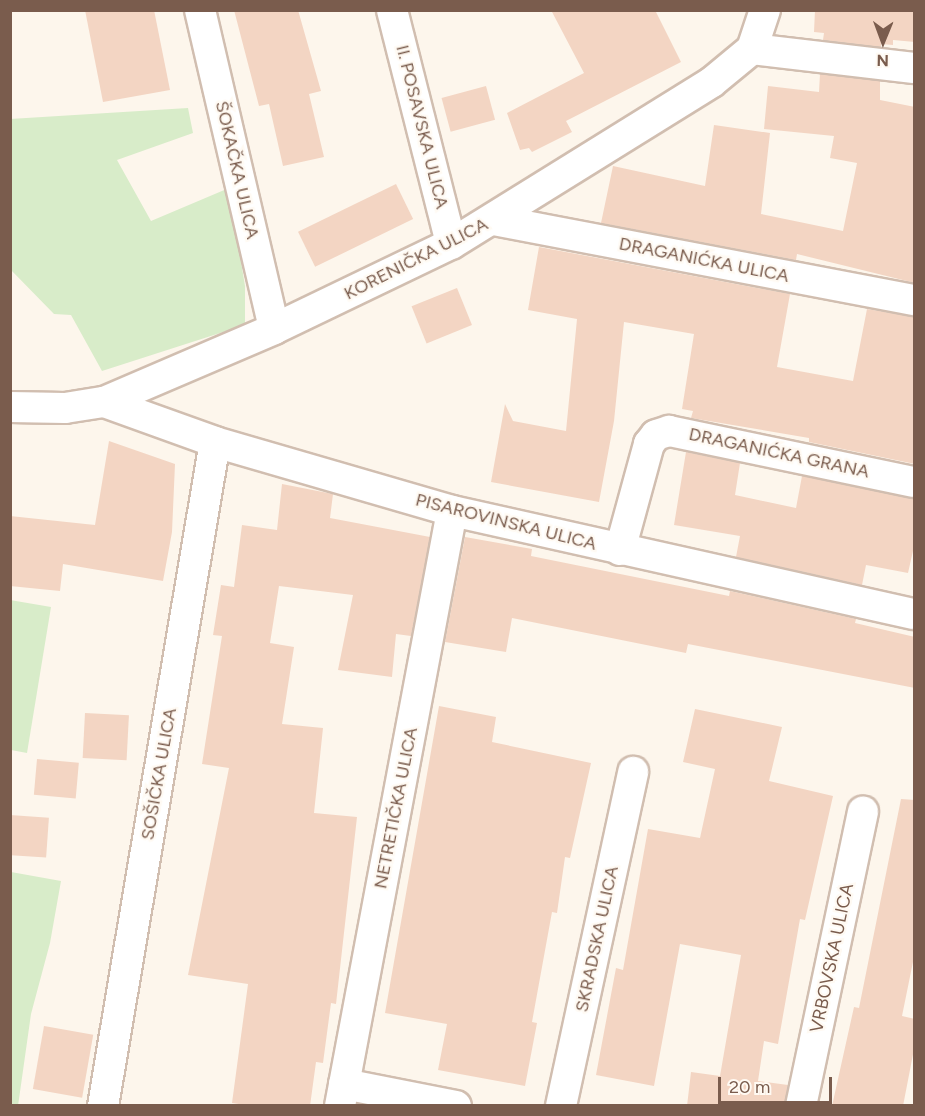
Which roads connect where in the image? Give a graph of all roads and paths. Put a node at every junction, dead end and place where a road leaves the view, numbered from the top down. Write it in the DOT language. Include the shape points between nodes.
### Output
graph roads {
  1 [pos="200,10"];
  2 [pos="392,10"];
  3 [pos="765,10"];
  4 [pos="752,49"];
  5 [pos="915,68"];
  6 [pos="494,220"];
  7 [pos="451,244"];
  8 [pos="915,300"];
  9 [pos="274,329"];
  10 [pos="104,402"];
  11 [pos="10,407"];
  12 [pos="215,442"];
  13 [pos="915,482"];
  14 [pos="453,511"];
  15 [pos="620,550"];
  16 [pos="915,615"];
  17 [pos="633,772"];
  18 [pos="863,811"];
  19 [pos="342,1095"];
  20 [pos="103,1106"];
  21 [pos="456,1106"];
  22 [pos="561,1106"];
  23 [pos="801,1106"];
  1 -- 9 [label="street, ŠOKAČKA ULICA"];
  2 -- 7 [label="street, II. POSAVSKA ULICA"];
  3 -- 4 [label="street"];
  4 -- 5 [label="street"];
  4 -- 6 [label="street, KORENIČKA ULICA" via="712,82"];
  6 -- 7 [label="street, KORENIČKA ULICA"];
  6 -- 8 [label="street, DRAGANIĆKA ULICA"];
  7 -- 9 [label="street, KORENIČKA ULICA"];
  9 -- 10 [label="street, KORENIČKA ULICA"];
  10 -- 11 [label="street, KORENIČKA ULICA" via="65,408"];
  10 -- 12 [label="street, PISAROVINSKA ULICA"];
  12 -- 14 [label="street, PISAROVINSKA ULICA"];
  12 -- 20 [label="street, SOŠIČKA ULICA"];
  13 -- 15 [label="street, DRAGANIĆKA GRANA" via="669,431 656,435 649,444"];
  14 -- 15 [label="street, PISAROVINSKA ULICA"];
  14 -- 19 [label="street, NETRETIČKA ULICA"];
  15 -- 16 [label="street, PISAROVINSKA ULICA"];
  17 -- 22 [label="street, SKRADSKA ULICA"];
  18 -- 23 [label="street, VRBOVSKA ULICA"];
  19 -- 21 [label="street"];
}
